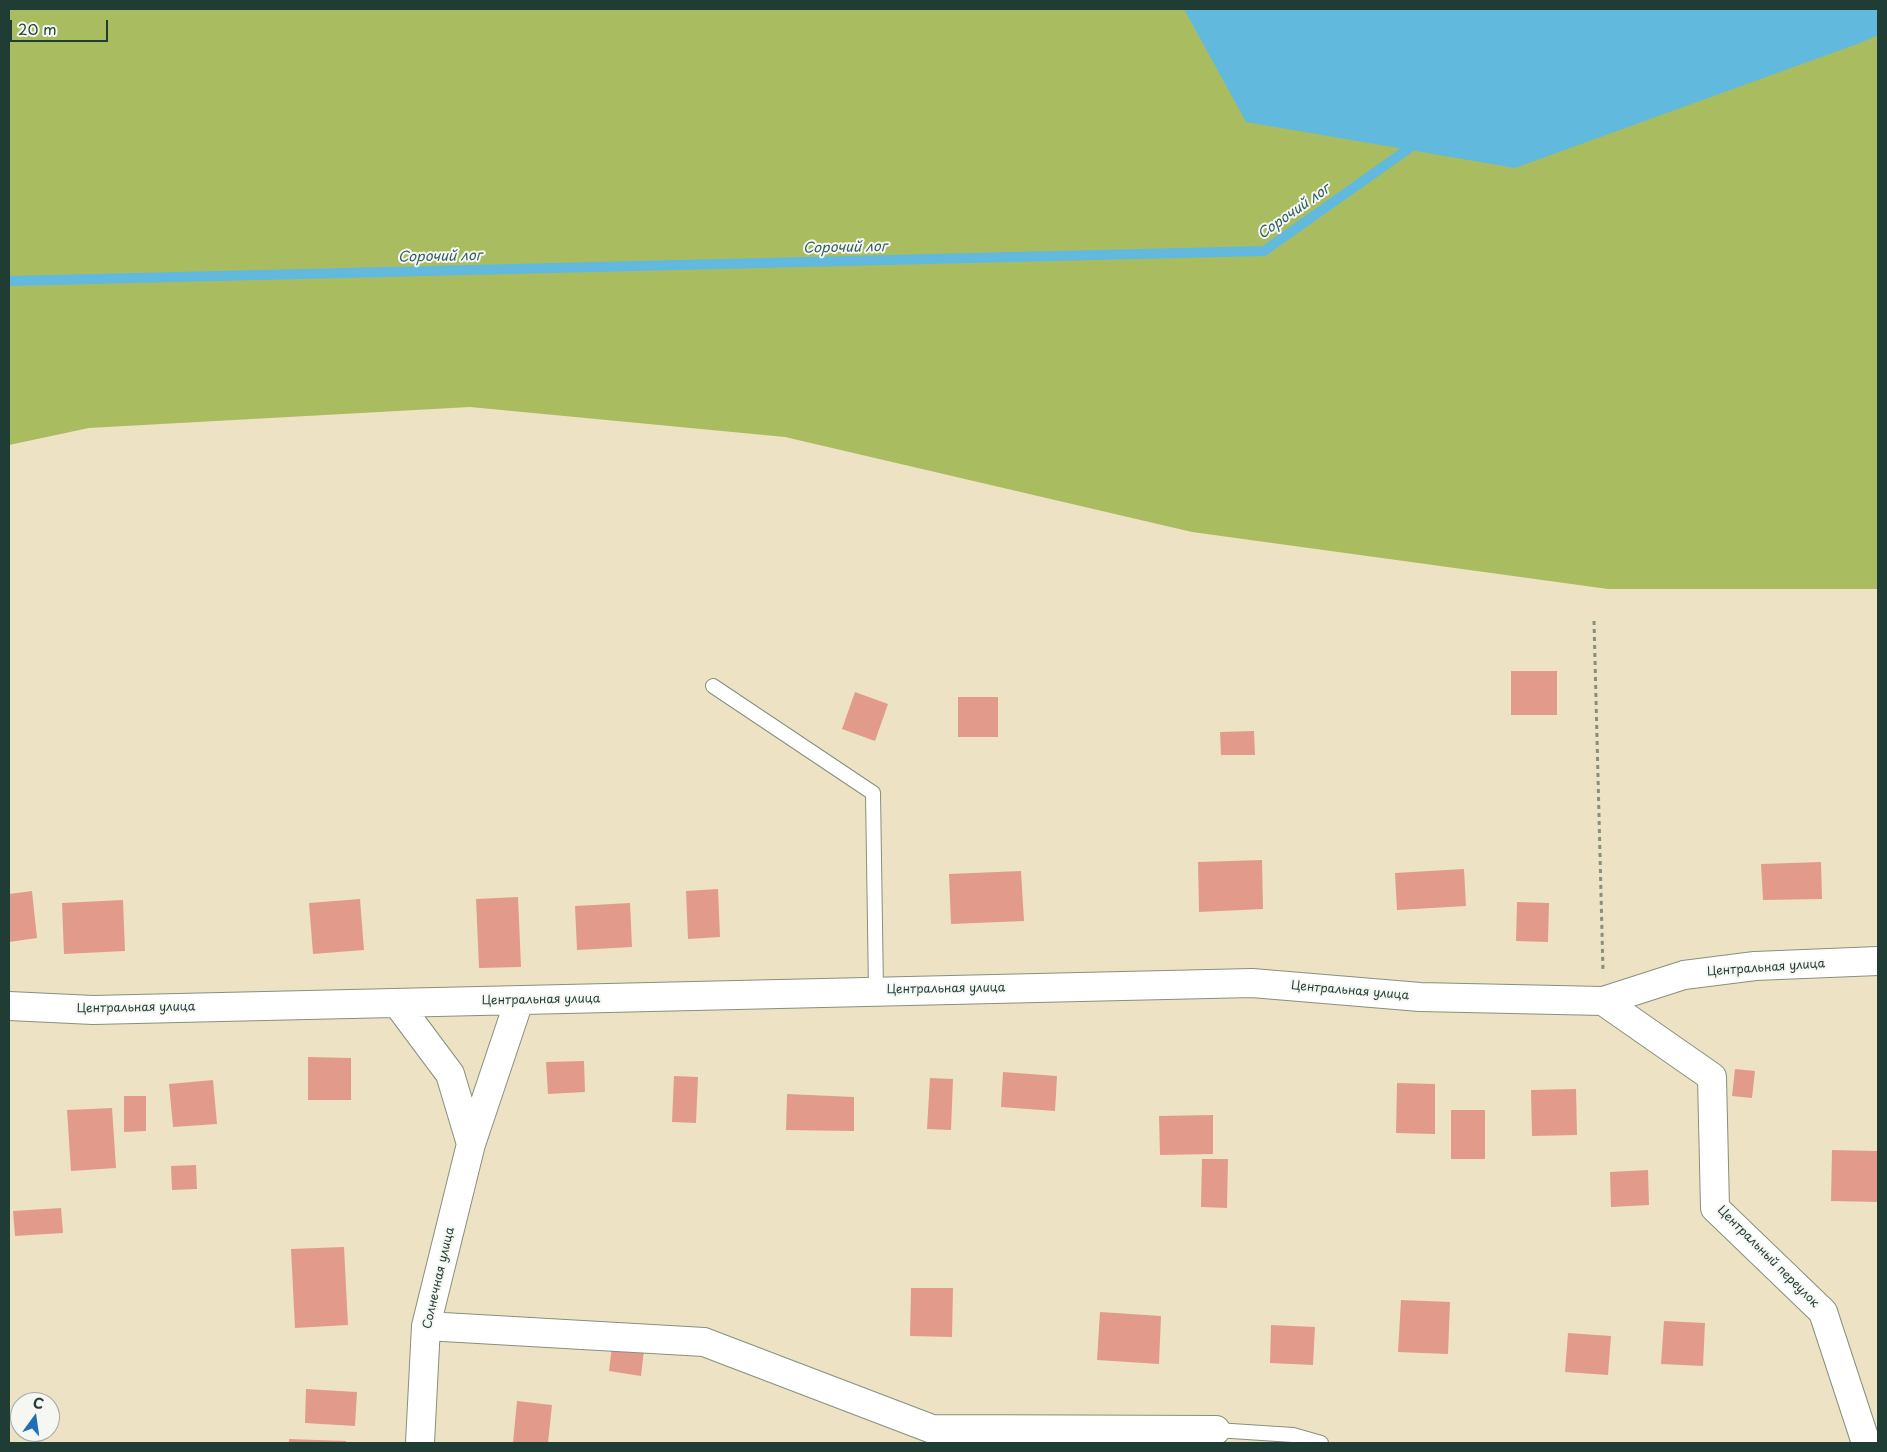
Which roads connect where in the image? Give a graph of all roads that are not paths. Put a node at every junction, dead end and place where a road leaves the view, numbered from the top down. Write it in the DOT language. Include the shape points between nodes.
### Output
graph roads {
  1 [pos="713,686"];
  2 [pos="1878,961"];
  3 [pos="876,991"];
  4 [pos="519,1000"];
  5 [pos="1603,1000"];
  6 [pos="398,1003"];
  7 [pos="9,1006"];
  8 [pos="471,1144"];
  9 [pos="426,1326"];
  10 [pos="1216,1430"];
  11 [pos="420,1443"];
  12 [pos="1321,1443"];
  13 [pos="1866,1443"];
  1 -- 3 [label="lane" via="873,793"];
  2 -- 5 [label="street, Центральная улица" via="1755,966 1684,976"];
  3 -- 4 [label="street, Центральная улица"];
  3 -- 5 [label="street, Центральная улица" via="1252,983 1420,997"];
  4 -- 6 [label="street, Центральная улица"];
  4 -- 8 [label="street, Солнечная улица"];
  5 -- 13 [label="street, Центральный переулок" via="1712,1077 1715,1208 1823,1312"];
  6 -- 7 [label="street, Центральная улица" via="93,1010"];
  6 -- 8 [label="street" via="450,1074"];
  8 -- 9 [label="street, Солнечная улица"];
  9 -- 10 [label="street" via="704,1342 932,1429"];
  9 -- 11 [label="street, Солнечная улица"];
  10 -- 12 [label="lane" via="1293,1436"];
}
